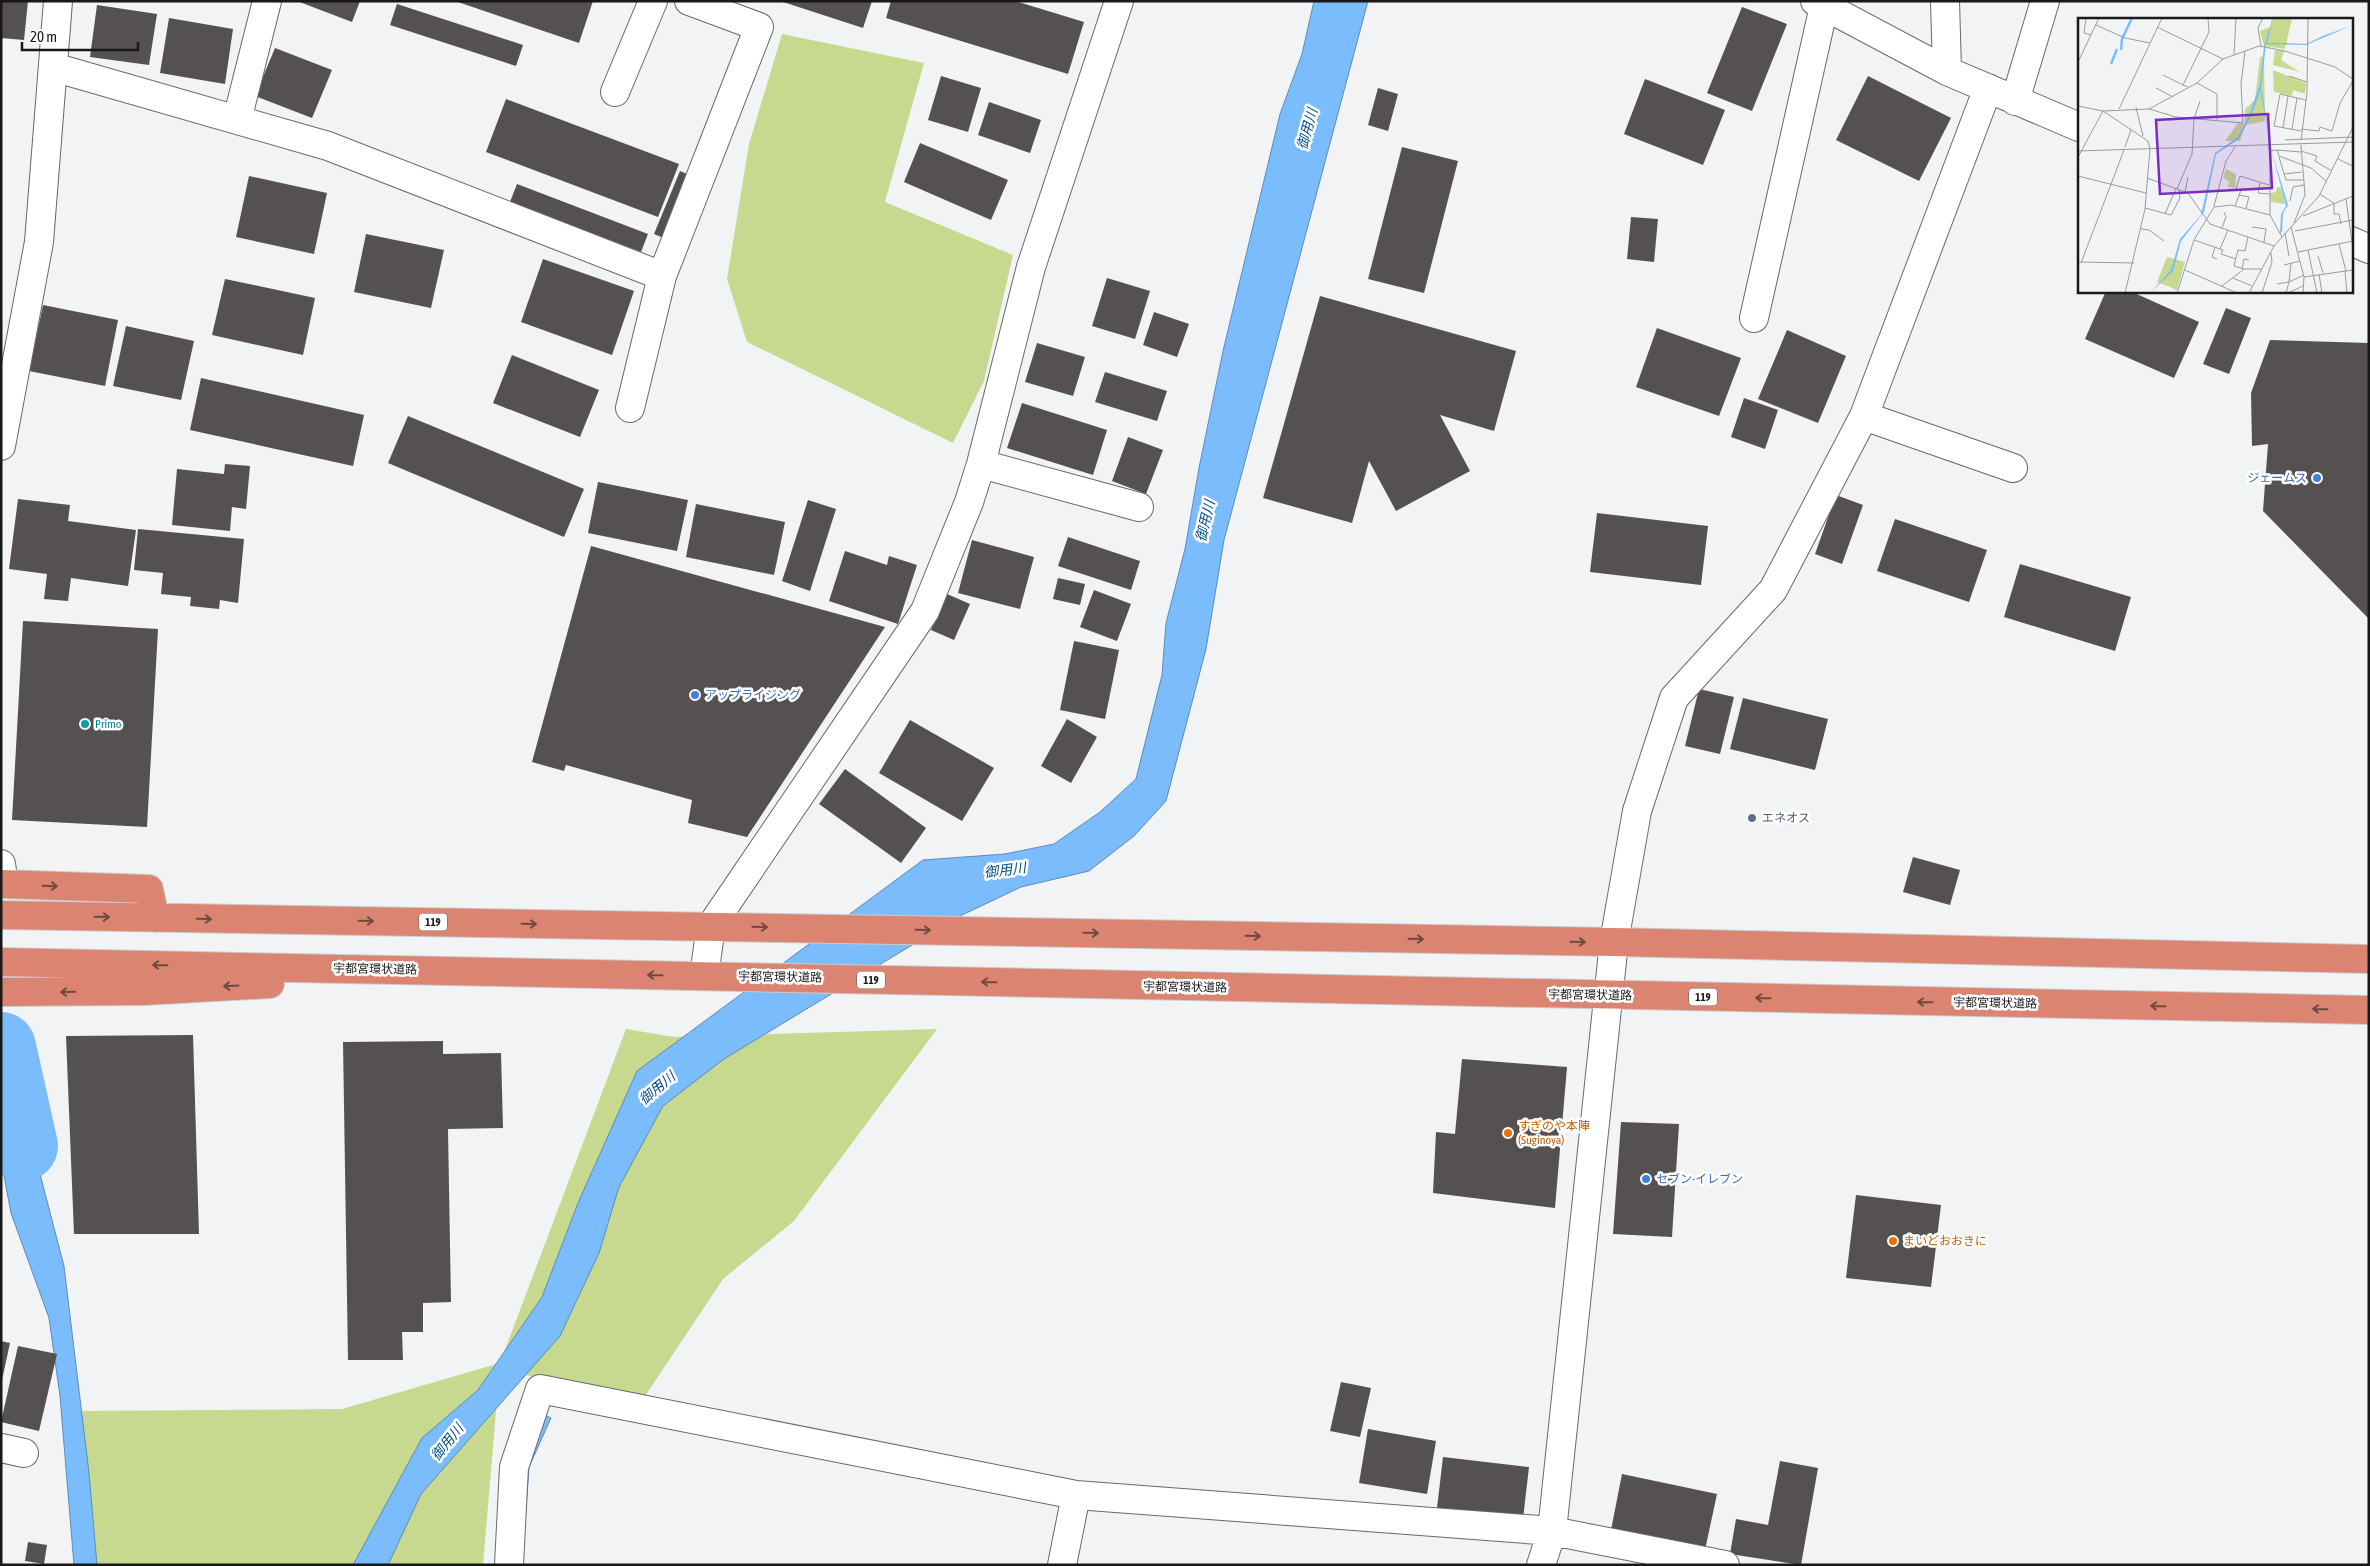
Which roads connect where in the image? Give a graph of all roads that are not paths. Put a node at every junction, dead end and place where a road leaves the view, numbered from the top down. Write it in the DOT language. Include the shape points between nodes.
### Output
graph roads {
  1 [pos="58,1"];
  2 [pos="267,1"];
  3 [pos="653,1"];
  4 [pos="690,1"];
  5 [pos="1119,1"];
  6 [pos="1945,1"];
  7 [pos="2045,1"];
  8 [pos="1820,3"];
  9 [pos="53,67"];
  10 [pos="1948,71"];
  11 [pos="1988,88"];
  12 [pos="615,92"];
  13 [pos="2015,101"];
  14 [pos="237,120"];
  15 [pos="2078,127"];
  16 [pos="2352,241"];
  17 [pos="2369,248"];
  18 [pos="662,276"];
  19 [pos="1754,318"];
  20 [pos="630,408"];
  21 [pos="1864,416"];
  22 [pos="1,446"];
  23 [pos="981,464"];
  24 [pos="2013,468"];
  25 [pos="1139,507"];
  26 [pos="2,878"];
  27 [pos="1,915"];
  28 [pos="155,918"];
  29 [pos="711,926"];
  30 [pos="1614,942"];
  31 [pos="2369,959"];
  32 [pos="1,962"];
  33 [pos="489,972"];
  34 [pos="704,976"];
  35 [pos="1,992"];
  36 [pos="1608,995"];
  37 [pos="2369,1010"];
  38 [pos="1076,1495"];
  39 [pos="1552,1531"];
  40 [pos="509,1565"];
  41 [pos="1062,1565"];
  42 [pos="1541,1565"];
  43 [pos="1725,1565"];
  1 -- 9 [label="street"];
  2 -- 14 [label="street"];
  3 -- 12 [label="street"];
  4 -- 18 [label="street" via="759,26"];
  5 -- 23 [label="street" via="1031,267"];
  6 -- 10 [label="street"];
  7 -- 13 [label="street"];
  8 -- 10 [label="street"];
  8 -- 19 [label="street"];
  9 -- 14 [label="street"];
  9 -- 22 [label="street" via="39,242"];
  10 -- 11 [label="street"];
  11 -- 13 [label="street"];
  11 -- 21 [label="street"];
  13 -- 15 [label="street"];
  14 -- 18 [label="street" via="328,146"];
  16 -- 17 [label="street"];
  18 -- 20 [label="street"];
  21 -- 24 [label="street"];
  21 -- 30 [label="street" via="1773,590 1674,698 1637,811"];
  23 -- 25 [label="street"];
  23 -- 29 [label="street" via="925,611"];
  26 -- 28 [label="highway, one-way" via="149,889"];
  27 -- 28 [label="highway, 119, one-way"];
  28 -- 29 [label="highway, 119, one-way"];
  29 -- 30 [label="highway, 119, one-way"];
  29 -- 34 [label="street"];
  30 -- 31 [label="highway, 119"];
  30 -- 36 [label="street"];
  33 -- 32 [label="highway, 宇都宮環状道路 / 119, one-way"];
  34 -- 33 [label="highway, 宇都宮環状道路 / 119, one-way"];
  33 -- 35 [label="highway, 119, one-way" via="144,991"];
  36 -- 34 [label="highway, 宇都宮環状道路 / 119, one-way"];
  37 -- 36 [label="highway, 宇都宮環状道路 / 119, one-way"];
  36 -- 39 [label="street"];
  38 -- 39 [label="street"];
  38 -- 40 [label="street" via="540,1389 514,1467"];
  38 -- 41 [label="street"];
  39 -- 42 [label="street"];
  39 -- 43 [label="street"];
}
